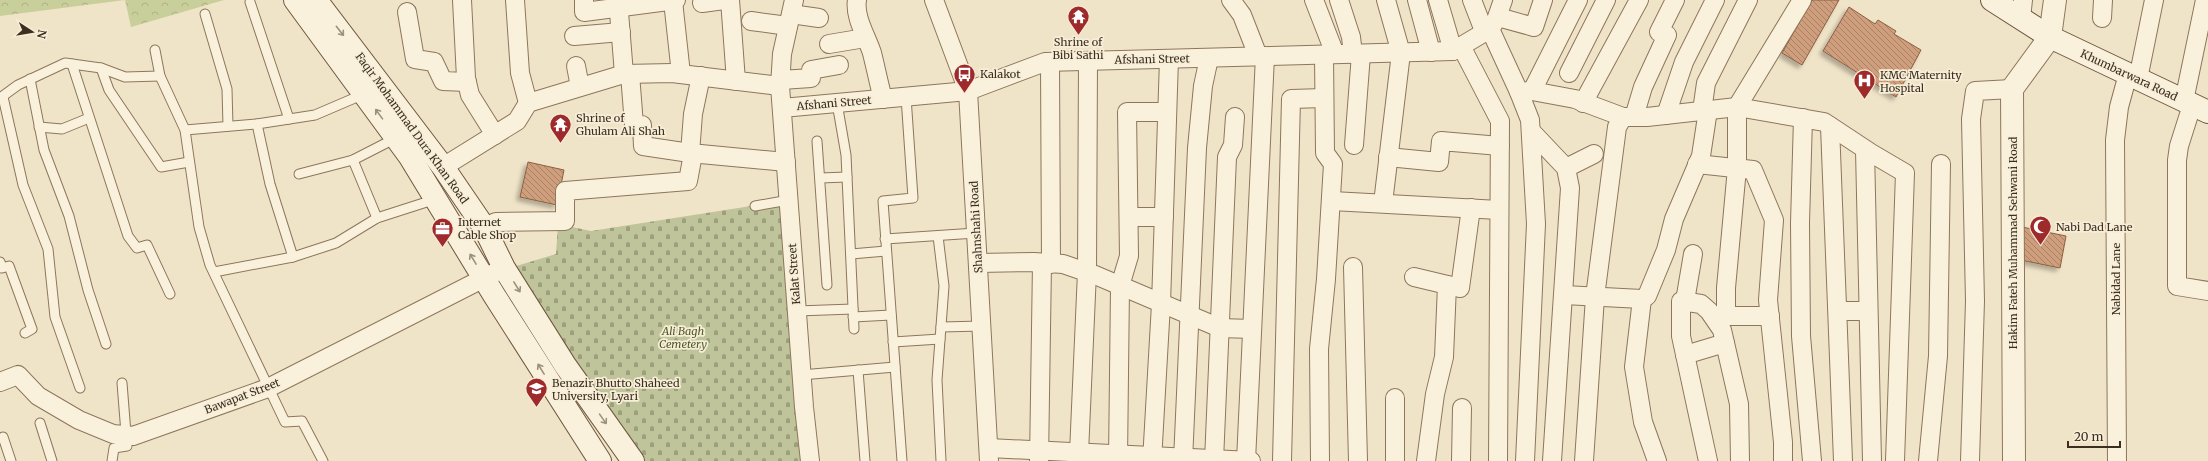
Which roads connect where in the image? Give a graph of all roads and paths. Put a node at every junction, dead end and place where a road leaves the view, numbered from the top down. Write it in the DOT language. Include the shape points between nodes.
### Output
graph roads {
  1 [pos="295,0"];
  2 [pos="316,0"];
  3 [pos="462,0"];
  4 [pos="515,0"];
  5 [pos="584,0"];
  6 [pos="724,0"];
  7 [pos="730,0"];
  8 [pos="857,0"];
  9 [pos="934,0"];
  10 [pos="1231,0"];
  11 [pos="1314,0"];
  12 [pos="1339,0"];
  13 [pos="1386,0"];
  14 [pos="1417,0"];
  15 [pos="1438,0"];
  16 [pos="1472,0"];
  17 [pos="1503,0"];
  18 [pos="1543,0"];
  19 [pos="1578,0"];
  20 [pos="1606,0"];
  21 [pos="1639,0"];
  22 [pos="1675,0"];
  23 [pos="1715,0"];
  24 [pos="1748,0"];
  25 [pos="1802,0"];
  26 [pos="1992,0"];
  27 [pos="2055,0"];
  28 [pos="2154,0"];
  29 [pos="2205,0"];
  30 [pos="675,1"];
  31 [pos="250,2"];
  32 [pos="619,3"];
  33 [pos="702,3"];
  34 [pos="2022,9"];
  35 [pos="407,12"];
  36 [pos="791,13"];
  37 [pos="204,14"];
  38 [pos="819,18"];
  39 [pos="1596,19"];
  40 [pos="751,21"];
  41 [pos="1491,26"];
  42 [pos="1622,31"];
  43 [pos="621,32"];
  44 [pos="574,36"];
  45 [pos="2050,37"];
  46 [pos="865,38"];
  47 [pos="830,44"];
  48 [pos="1457,49"];
  49 [pos="155,50"];
  50 [pos="1431,52"];
  51 [pos="1401,53"];
  52 [pos="1329,54"];
  53 [pos="1357,54"];
  54 [pos="1262,56"];
  55 [pos="1209,58"];
  56 [pos="1169,59"];
  57 [pos="1088,61"];
  58 [pos="1050,62"];
  59 [pos="72,64"];
  60 [pos="839,65"];
  61 [pos="576,66"];
  62 [pos="100,68"];
  63 [pos="1569,73"];
  64 [pos="627,74"];
  65 [pos="681,74"];
  66 [pos="160,76"];
  67 [pos="701,76"];
  68 [pos="2133,77"];
  69 [pos="30,79"];
  70 [pos="736,81"];
  71 [pos="467,82"];
  72 [pos="780,83"];
  73 [pos="580,87"];
  74 [pos="372,89"];
  75 [pos="2012,90"];
  76 [pos="968,91"];
  77 [pos="1526,91"];
  78 [pos="906,97"];
  79 [pos="2,98"];
  80 [pos="1324,98"];
  81 [pos="883,99"];
  82 [pos="528,103"];
  83 [pos="837,103"];
  84 [pos="1583,103"];
  85 [pos="2195,106"];
  86 [pos="1737,107"];
  87 [pos="782,108"];
  88 [pos="1705,110"];
  89 [pos="1167,112"];
  90 [pos="1666,114"];
  91 [pos="1235,117"];
  92 [pos="1628,117"];
  93 [pos="89,118"];
  94 [pos="1803,118"];
  95 [pos="289,119"];
  96 [pos="257,124"];
  97 [pos="228,126"];
  98 [pos="1830,126"];
  99 [pos="39,127"];
  100 [pos="185,130"];
  101 [pos="1531,131"];
  102 [pos="495,135"];
  103 [pos="396,138"];
  104 [pos="817,141"];
  105 [pos="1354,145"];
  106 [pos="1500,146"];
  107 [pos="1865,150"];
  108 [pos="691,153"];
  109 [pos="1594,154"];
  110 [pos="1388,156"];
  111 [pos="353,160"];
  112 [pos="189,162"];
  113 [pos="786,162"];
  114 [pos="1697,164"];
  115 [pos="1941,164"];
  116 [pos="443,167"];
  117 [pos="1566,168"];
  118 [pos="1737,168"];
  119 [pos="299,174"];
  120 [pos="847,177"];
  121 [pos="820,178"];
  122 [pos="436,199"];
  123 [pos="789,200"];
  124 [pos="1332,201"];
  125 [pos="1383,203"];
  126 [pos="755,206"];
  127 [pos="1472,208"];
  128 [pos="1500,210"];
  129 [pos="1164,216"];
  130 [pos="1129,217"];
  131 [pos="378,218"];
  132 [pos="1774,220"];
  133 [pos="1800,223"];
  134 [pos="484,227"];
  135 [pos="976,233"];
  136 [pos="938,236"];
  137 [pos="886,239"];
  138 [pos="886,251"];
  139 [pos="851,254"];
  140 [pos="1693,254"];
  141 [pos="293,257"];
  142 [pos="0,262"];
  143 [pos="978,262"];
  144 [pos="1046,263"];
  145 [pos="1353,266"];
  146 [pos="504,268"];
  147 [pos="214,272"];
  148 [pos="1087,272"];
  149 [pos="1414,277"];
  150 [pos="485,279"];
  151 [pos="827,285"];
  152 [pos="1447,285"];
  153 [pos="1120,286"];
  154 [pos="2208,291"];
  155 [pos="170,294"];
  156 [pos="1564,295"];
  157 [pos="1595,297"];
  158 [pos="1642,299"];
  159 [pos="1685,301"];
  160 [pos="1161,304"];
  161 [pos="797,310"];
  162 [pos="1838,311"];
  163 [pos="1868,311"];
  164 [pos="853,313"];
  165 [pos="891,315"];
  166 [pos="1190,315"];
  167 [pos="1770,316"];
  168 [pos="982,326"];
  169 [pos="941,327"];
  170 [pos="1220,328"];
  171 [pos="854,329"];
  172 [pos="1252,329"];
  173 [pos="25,333"];
  174 [pos="940,339"];
  175 [pos="893,342"];
  176 [pos="1725,343"];
  177 [pos="106,344"];
  178 [pos="1685,354"];
  179 [pos="895,367"];
  180 [pos="858,370"];
  181 [pos="801,375"];
  182 [pos="0,382"];
  183 [pos="122,383"];
  184 [pos="80,388"];
  185 [pos="268,388"];
  186 [pos="1395,398"];
  187 [pos="1462,408"];
  188 [pos="40,423"];
  189 [pos="126,435"];
  190 [pos="3,437"];
  191 [pos="989,455"];
  192 [pos="1039,456"];
  193 [pos="1084,456"];
  194 [pos="1118,458"];
  195 [pos="1152,458"];
  196 [pos="1182,459"];
  197 [pos="1214,460"];
  198 [pos="11,461"];
  199 [pos="52,461"];
  200 [pos="112,461"];
  201 [pos="323,461"];
  202 [pos="600,461"];
  203 [pos="633,461"];
  204 [pos="810,461"];
  205 [pos="865,461"];
  206 [pos="902,461"];
  207 [pos="941,461"];
  208 [pos="1246,461"];
  209 [pos="1251,461"];
  210 [pos="1282,461"];
  211 [pos="1320,461"];
  212 [pos="1358,461"];
  213 [pos="1395,461"];
  214 [pos="1426,461"];
  215 [pos="1461,461"];
  216 [pos="1498,461"];
  217 [pos="1525,461"];
  218 [pos="1552,461"];
  219 [pos="1584,461"];
  220 [pos="1657,461"];
  221 [pos="1708,461"];
  222 [pos="1740,461"];
  223 [pos="1783,461"];
  224 [pos="1812,461"];
  225 [pos="1843,461"];
  226 [pos="1872,461"];
  227 [pos="1895,461"];
  228 [pos="1928,461"];
  229 [pos="1970,461"];
  230 [pos="2014,461"];
  231 [pos="2117,461"];
  1 -- 74 [label="main road, Faqir Mohammad Dura Khan Road"];
  2 -- 74 [label="main road, Faqir Mohammad Dura Khan Road, one-way"];
  3 -- 71 [label="street"];
  4 -- 82 [label="street" via="520,73"];
  5 -- 32 [label="street" via="584,12"];
  6 -- 33 [label="street"];
  7 -- 70 [label="street"];
  8 -- 46 [label="street" via="856,6"];
  9 -- 76 [label="street, Shahnshahi Road"];
  10 -- 54 [label="street" via="1242,15"];
  11 -- 52 [label="street"];
  12 -- 53 [label="street"];
  13 -- 51 [label="street"];
  14 -- 50 [label="street"];
  15 -- 48 [label="street"];
  16 -- 41 [label="street"];
  17 -- 41 [label="street"];
  18 -- 41 [label="street" via="1534,27"];
  19 -- 77 [label="street"];
  20 -- 39 [label="street"];
  21 -- 42 [label="street"];
  22 -- 92 [label="street" via="1659,32 1667,35"];
  23 -- 90 [label="street" via="1684,62"];
  24 -- 88 [label="street" via="1706,83"];
  25 -- 86 [label="street"];
  26 -- 34 [label="main road, Khumbarwara Road"];
  27 -- 45 [label="main road"];
  28 -- 68 [label="street, Nabidad Lane"];
  29 -- 85 [label="street"];
  30 -- 32 [label="street"];
  30 -- 65 [label="street"];
  31 -- 95 [label="lane"];
  32 -- 43 [label="street"];
  34 -- 45 [label="main road, Khumbarwara Road"];
  35 -- 71 [label="street" via="415,59 434,62 443,80"];
  36 -- 38 [label="street"];
  36 -- 40 [label="street"];
  36 -- 72 [label="street, Kalat Street" via="782,54"];
  37 -- 97 [label="lane" via="227,89"];
  39 -- 42 [label="street"];
  39 -- 63 [label="street"];
  41 -- 48 [label="street"];
  41 -- 77 [label="street"];
  42 -- 84 [label="street"];
  43 -- 44 [label="street"];
  43 -- 64 [label="street"];
  45 -- 68 [label="main road, Khumbarwara Road"];
  45 -- 75 [label="main road"];
  46 -- 47 [label="street"];
  46 -- 81 [label="street" via="871,51"];
  48 -- 50 [label="street, Afshani Street"];
  48 -- 106 [label="street" via="1500,121"];
  49 -- 66 [label="lane"];
  50 -- 51 [label="street, Afshani Street"];
  51 -- 53 [label="street, Afshani Street"];
  51 -- 110 [label="street"];
  52 -- 53 [label="street, Afshani Street"];
  52 -- 54 [label="street, Afshani Street"];
  52 -- 80 [label="street"];
  53 -- 105 [label="street"];
  54 -- 55 [label="street, Afshani Street"];
  54 -- 172 [label="street"];
  55 -- 56 [label="street, Afshani Street"];
  55 -- 166 [label="street" via="1203,86 1197,148"];
  56 -- 57 [label="street, Afshani Street"];
  56 -- 89 [label="street"];
  57 -- 58 [label="street, Afshani Street"];
  57 -- 148 [label="street"];
  58 -- 76 [label="street, Afshani Street"];
  58 -- 144 [label="street"];
  59 -- 62 [label="lane"];
  59 -- 69 [label="lane" via="65,63"];
  59 -- 93 [label="lane"];
  60 -- 72 [label="street" via="811,70 811,78"];
  61 -- 73 [label="street"];
  62 -- 66 [label="lane" via="125,77"];
  62 -- 112 [label="lane" via="110,90 161,167"];
  64 -- 65 [label="street"];
  64 -- 73 [label="street"];
  64 -- 108 [label="street" via="634,125 642,125 643,146"];
  65 -- 67 [label="street"];
  66 -- 100 [label="lane"];
  67 -- 70 [label="street"];
  67 -- 108 [label="street" via="693,114"];
  68 -- 85 [label="main road, Khumbarwara Road"];
  68 -- 231 [label="street, Nabidad Lane" via="2119,107 2115,140"];
  69 -- 79 [label="lane"];
  69 -- 99 [label="lane"];
  70 -- 72 [label="street"];
  71 -- 102 [label="street" via="470,95"];
  72 -- 87 [label="street, Kalat Street"];
  73 -- 82 [label="street"];
  74 -- 95 [label="lane" via="315,115"];
  103 -- 74 [label="main road, Faqir Mohammad Dura Khan Road, one-way"];
  74 -- 116 [label="main road, Faqir Mohammad Dura Khan Road"];
  75 -- 229 [label="street" via="1975,92 1971,118 1975,301"];
  75 -- 230 [label="main road, Hakim Fateh Muhammad Sehwani Road"];
  76 -- 78 [label="street, Afshani Street"];
  76 -- 135 [label="street, Shahnshahi Road"];
  77 -- 84 [label="street"];
  77 -- 101 [label="street"];
  78 -- 81 [label="street, Afshani Street"];
  78 -- 137 [label="lane" via="913,198 883,201"];
  79 -- 184 [label="lane" via="23,185 48,249 56,318"];
  80 -- 124 [label="street" via="1325,153 1333,164"];
  80 -- 210 [label="street" via="1291,99"];
  81 -- 83 [label="street, Afshani Street"];
  82 -- 102 [label="street" via="516,121"];
  83 -- 87 [label="street, Afshani Street"];
  83 -- 120 [label="lane"];
  84 -- 92 [label="street"];
  85 -- 154 [label="street" via="2178,146 2177,286"];
  86 -- 88 [label="street"];
  86 -- 94 [label="street"];
  86 -- 118 [label="street"];
  87 -- 113 [label="street, Kalat Street"];
  88 -- 90 [label="street"];
  88 -- 114 [label="street" via="1701,156"];
  89 -- 129 [label="street"];
  89 -- 130 [label="street" via="1127,112"];
  90 -- 92 [label="street"];
  91 -- 170 [label="street" via="1233,145 1227,157"];
  92 -- 157 [label="street" via="1617,127"];
  93 -- 99 [label="lane" via="62,128"];
  93 -- 155 [label="lane" via="128,236 137,248 147,245"];
  94 -- 98 [label="street" via="1824,122"];
  94 -- 133 [label="street"];
  95 -- 96 [label="lane"];
  96 -- 97 [label="lane"];
  96 -- 141 [label="lane" via="270,184"];
  97 -- 100 [label="lane"];
  98 -- 107 [label="street"];
  98 -- 162 [label="street"];
  99 -- 177 [label="lane" via="44,150 69,216 88,290"];
  100 -- 112 [label="lane"];
  101 -- 117 [label="street"];
  101 -- 217 [label="street" via="1536,224"];
  102 -- 116 [label="street"];
  103 -- 111 [label="lane"];
  103 -- 122 [label="main road, Faqir Mohammad Dura Khan Road"];
  104 -- 121 [label="lane"];
  106 -- 110 [label="street" via="1441,141 1439,162"];
  106 -- 128 [label="street"];
  107 -- 163 [label="street"];
  107 -- 227 [label="street" via="1905,172"];
  108 -- 113 [label="street"];
  108 -- 134 [label="street" via="688,181 565,190 565,222 496,222"];
  109 -- 117 [label="street"];
  110 -- 125 [label="street"];
  111 -- 119 [label="lane"];
  111 -- 131 [label="lane"];
  112 -- 147 [label="lane" via="199,228"];
  113 -- 123 [label="street, Kalat Street"];
  114 -- 118 [label="street"];
  114 -- 158 [label="street" via="1674,219 1655,281 1647,296"];
  115 -- 228 [label="street" via="1938,356"];
  116 -- 134 [label="main road, Faqir Mohammad Dura Khan Road"];
  117 -- 156 [label="street" via="1570,188"];
  118 -- 132 [label="street" via="1753,170"];
  118 -- 167 [label="street" via="1726,288 1726,316"];
  120 -- 121 [label="lane"];
  120 -- 139 [label="lane"];
  121 -- 151 [label="lane"];
  122 -- 131 [label="lane"];
  150 -- 122 [label="main road, Faqir Mohammad Dura Khan Road, one-way"];
  123 -- 126 [label="lane"];
  123 -- 161 [label="street, Kalat Street"];
  124 -- 125 [label="street"];
  124 -- 211 [label="street" via="1319,349"];
  125 -- 127 [label="street"];
  127 -- 128 [label="street"];
  127 -- 152 [label="street" via="1460,288"];
  128 -- 216 [label="street"];
  129 -- 130 [label="street"];
  129 -- 160 [label="street"];
  130 -- 153 [label="street" via="1129,256"];
  131 -- 141 [label="lane" via="336,243"];
  132 -- 133 [label="street"];
  132 -- 167 [label="street" via="1768,300"];
  133 -- 224 [label="street" via="1801,336"];
  134 -- 146 [label="main road, Faqir Mohammad Dura Khan Road"];
  135 -- 136 [label="lane"];
  135 -- 143 [label="street, Shahnshahi Road"];
  136 -- 137 [label="lane"];
  136 -- 169 [label="lane" via="944,286"];
  137 -- 138 [label="lane"];
  138 -- 139 [label="lane"];
  138 -- 165 [label="lane"];
  139 -- 164 [label="lane"];
  140 -- 159 [label="street"];
  141 -- 147 [label="lane"];
  142 -- 173 [label="lane" via="2,268 9,266 32,329"];
  143 -- 144 [label="street"];
  143 -- 168 [label="street, Shahnshahi Road"];
  144 -- 148 [label="street" via="1063,264"];
  144 -- 192 [label="street"];
  145 -- 212 [label="street"];
  146 -- 150 [label="street, Bawapat Street"];
  146 -- 203 [label="main road, Faqir Mohammad Dura Khan Road, one-way" via="565,365"];
  147 -- 185 [label="lane"];
  148 -- 153 [label="street"];
  148 -- 193 [label="street"];
  149 -- 152 [label="street"];
  150 -- 185 [label="street, Bawapat Street"];
  202 -- 150 [label="main road, Faqir Mohammad Dura Khan Road, one-way"];
  152 -- 214 [label="street" via="1444,357 1435,394"];
  153 -- 160 [label="street"];
  153 -- 194 [label="street"];
  156 -- 157 [label="street"];
  156 -- 218 [label="street"];
  157 -- 158 [label="street"];
  157 -- 219 [label="street"];
  158 -- 220 [label="street" via="1634,367 1643,422"];
  159 -- 176 [label="street" via="1701,304 1709,311 1722,330"];
  159 -- 178 [label="street" via="1681,301 1681,336"];
  160 -- 166 [label="street"];
  160 -- 195 [label="street"];
  161 -- 164 [label="lane"];
  161 -- 181 [label="street, Kalat Street"];
  162 -- 163 [label="street"];
  162 -- 225 [label="street"];
  163 -- 226 [label="street"];
  164 -- 165 [label="lane"];
  164 -- 171 [label="lane"];
  165 -- 175 [label="lane"];
  166 -- 170 [label="street"];
  166 -- 196 [label="street"];
  167 -- 223 [label="street"];
  168 -- 169 [label="lane"];
  168 -- 191 [label="street, Shahnshahi Road"];
  169 -- 174 [label="lane"];
  170 -- 172 [label="street"];
  170 -- 197 [label="street"];
  172 -- 208 [label="street"];
  174 -- 175 [label="lane"];
  174 -- 207 [label="lane" via="937,380"];
  175 -- 179 [label="lane"];
  176 -- 178 [label="street"];
  176 -- 222 [label="street" via="1739,404"];
  178 -- 221 [label="street"];
  179 -- 180 [label="lane"];
  179 -- 206 [label="lane"];
  180 -- 181 [label="lane"];
  180 -- 205 [label="lane"];
  181 -- 204 [label="street, Kalat Street"];
  182 -- 189 [label="street, Bawapat Street" via="18,375 38,396 79,420 113,434"];
  183 -- 189 [label="lane"];
  185 -- 189 [label="street, Bawapat Street" via="134,436"];
  185 -- 201 [label="lane" via="285,422 302,421"];
  186 -- 213 [label="street"];
  187 -- 215 [label="street"];
  188 -- 199 [label="lane"];
  189 -- 200 [label="lane" via="127,446 114,448"];
  190 -- 198 [label="lane"];
  191 -- 192 [label="street"];
  192 -- 193 [label="street"];
  193 -- 194 [label="street"];
  194 -- 195 [label="street"];
  195 -- 196 [label="street"];
  196 -- 197 [label="street"];
  197 -- 208 [label="street"];
  208 -- 209 [label="street"];
}
